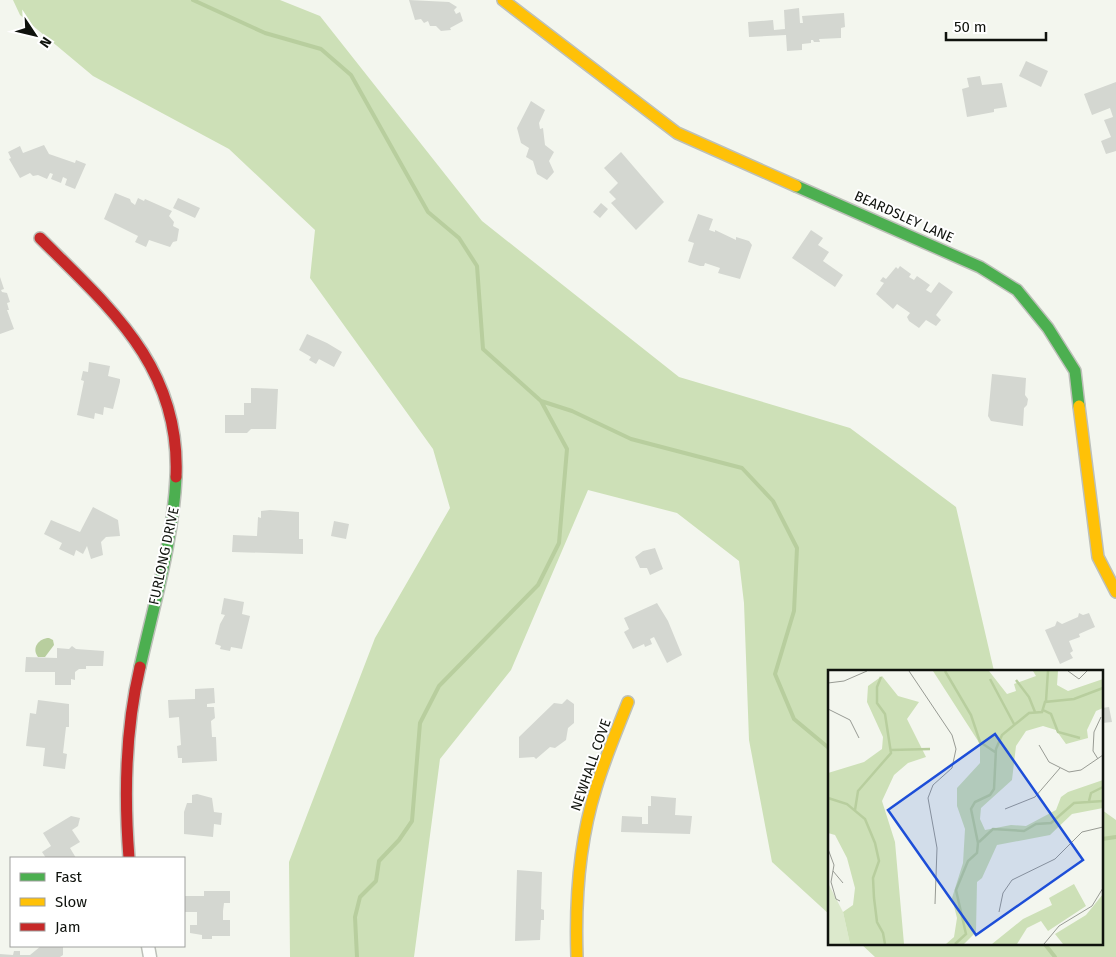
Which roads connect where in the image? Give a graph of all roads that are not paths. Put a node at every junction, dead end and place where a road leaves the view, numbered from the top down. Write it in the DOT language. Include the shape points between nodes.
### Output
graph roads {
  1 [pos="503,0"];
  2 [pos="40,238"];
  3 [pos="1116,592"];
  4 [pos="628,702"];
  5 [pos="129,857"];
  6 [pos="577,957"];
  1 -- 3 [label="street, BEARDSLEY LANE" via="677,133 980,267 1017,290 1048,328 1074,371 1098,557"];
  2 -- 5 [label="street, FURLONG DRIVE" via="120,319 138,342 162,388 177,449 172,534 138,675 128,742 124,789"];
  4 -- 6 [label="street, NEWHALL COVE" via="592,801 581,852 576,907"];
}
